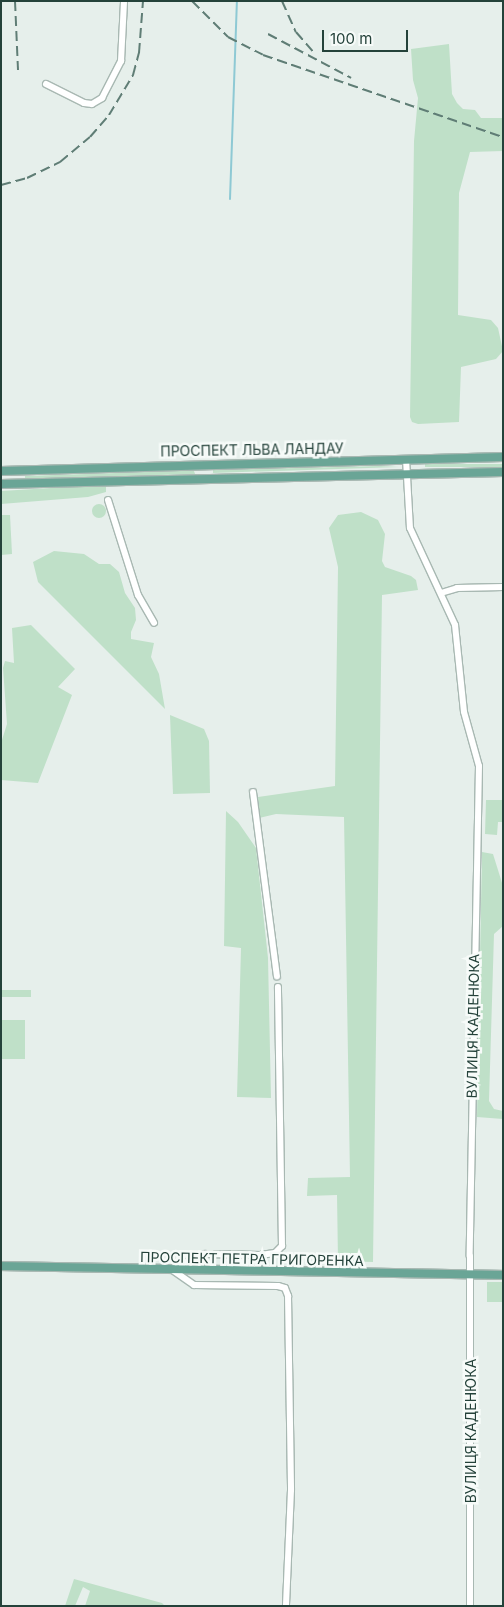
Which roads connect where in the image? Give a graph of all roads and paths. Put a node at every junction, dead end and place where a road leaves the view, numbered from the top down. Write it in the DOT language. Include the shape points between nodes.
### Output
graph roads {
  1 [pos="124,1"];
  2 [pos="46,84"];
  3 [pos="503,458"];
  4 [pos="406,459"];
  5 [pos="204,464"];
  6 [pos="1,471"];
  7 [pos="503,472"];
  8 [pos="406,474"];
  9 [pos="204,478"];
  10 [pos="1,484"];
  11 [pos="108,500"];
  12 [pos="503,587"];
  13 [pos="442,593"];
  14 [pos="154,623"];
  15 [pos="253,792"];
  16 [pos="278,976"];
  17 [pos="278,987"];
  18 [pos="194,1256"];
  19 [pos="1,1266"];
  20 [pos="171,1269"];
  21 [pos="190,1270"];
  22 [pos="470,1275"];
  23 [pos="503,1275"];
  24 [pos="194,1285"];
  25 [pos="286,1606"];
  26 [pos="470,1606"];
  1 -- 2 [label="street" via="121,61 102,98 92,104 84,103"];
  3 -- 4 [label="main road, ПРОСПЕКТ ЛЬВА ЛАНДАУ"];
  4 -- 5 [label="main road, ПРОСПЕКТ ЛЬВА ЛАНДАУ"];
  4 -- 8 [label="street, ВУЛИЦЯ КАДЕНЮКА"];
  5 -- 6 [label="main road, ПРОСПЕКТ ЛЬВА ЛАНДАУ"];
  5 -- 9 [label="main road"];
  7 -- 8 [label="main road, ПРОСПЕКТ ЛЬВА ЛАНДАУ"];
  8 -- 9 [label="main road, ПРОСПЕКТ ЛЬВА ЛАНДАУ"];
  8 -- 13 [label="street, ВУЛИЦЯ КАДЕНЮКА" via="410,528"];
  9 -- 10 [label="main road, ПРОСПЕКТ ЛЬВА ЛАНДАУ"];
  11 -- 14 [label="street" via="138,595"];
  12 -- 13 [label="street" via="457,588"];
  13 -- 22 [label="street, ВУЛИЦЯ КАДЕНЮКА" via="456,630 464,712 479,766"];
  15 -- 16 [label="street"];
  17 -- 18 [label="street" via="282,1246 275,1253 260,1255"];
  18 -- 20 [label="street"];
  18 -- 21 [label="street"];
  19 -- 20 [label="main road, ПРОСПЕКТ ПЕТРА ГРИГОРЕНКА"];
  20 -- 21 [label="main road, ПРОСПЕКТ ПЕТРА ГРИГОРЕНКА"];
  20 -- 24 [label="street"];
  21 -- 22 [label="main road, ПРОСПЕКТ ПЕТРА ГРИГОРЕНКА"];
  21 -- 24 [label="street"];
  22 -- 23 [label="main road, ПРОСПЕКТ ПЕТРА ГРИГОРЕНКА"];
  22 -- 26 [label="street, ВУЛИЦЯ КАДЕНЮКА"];
  24 -- 25 [label="street" via="278,1286 285,1288 288,1296 291,1490"];
}
